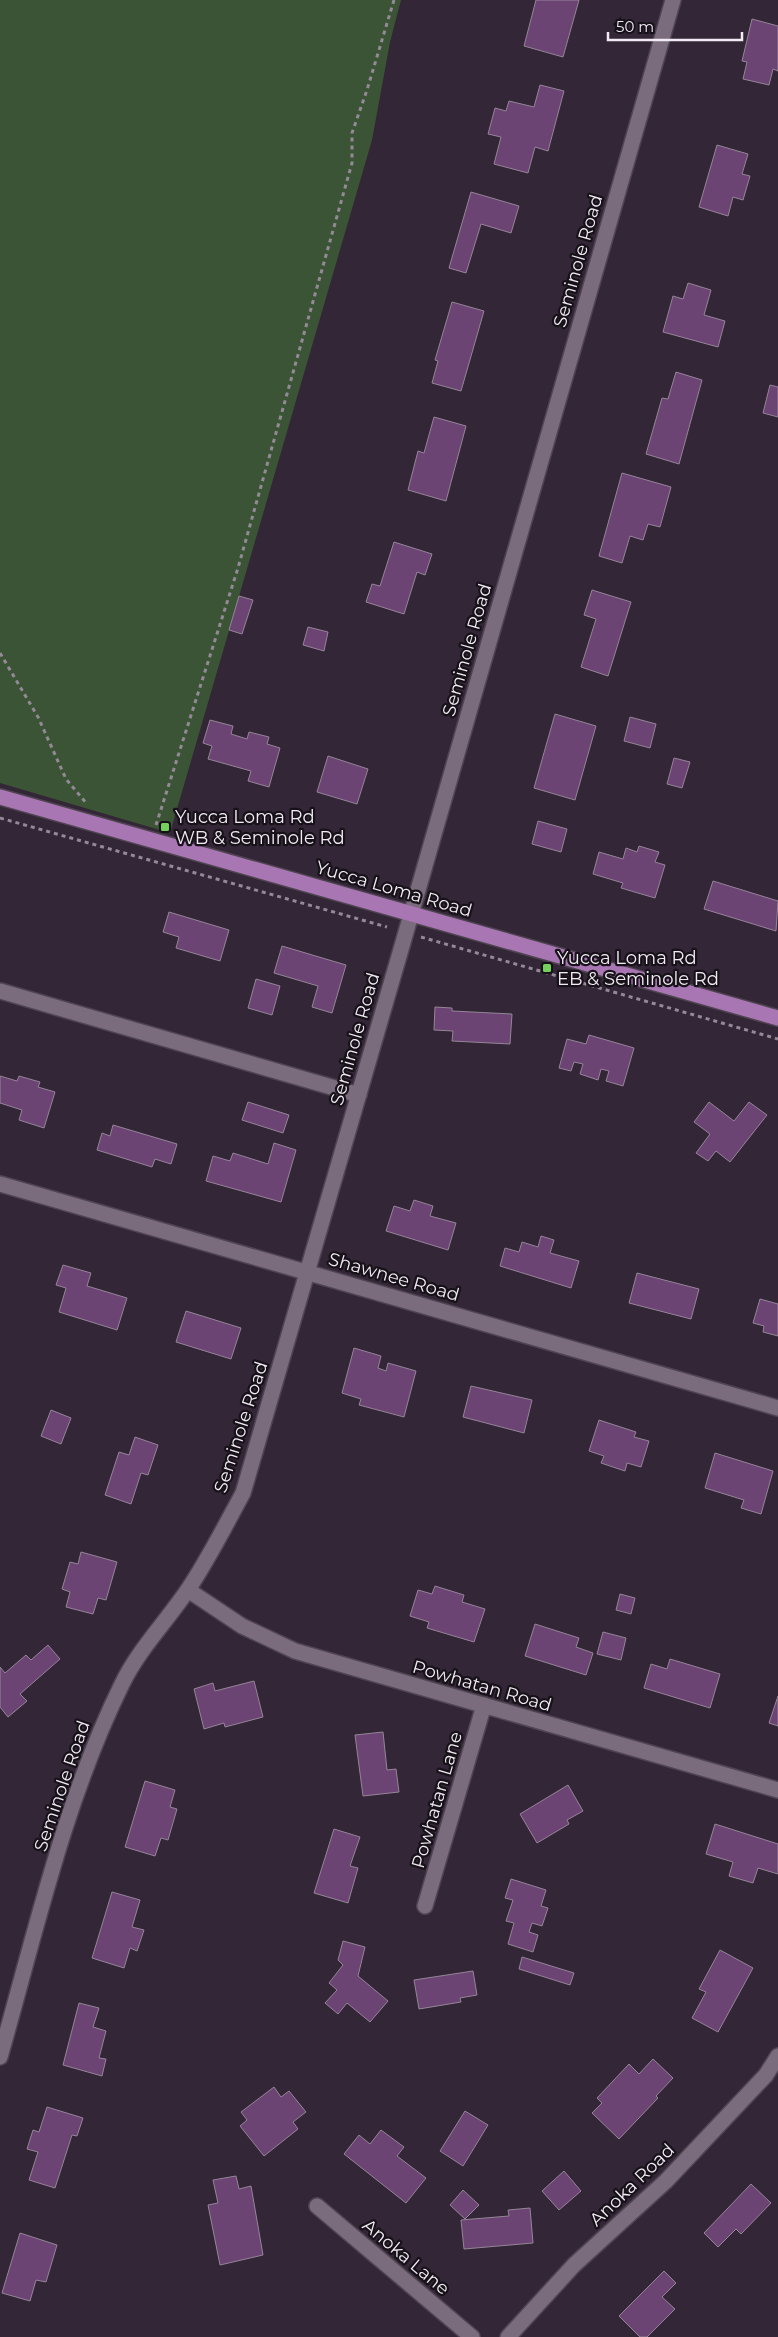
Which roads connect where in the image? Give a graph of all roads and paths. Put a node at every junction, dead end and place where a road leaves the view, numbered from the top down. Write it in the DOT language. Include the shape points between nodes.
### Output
graph roads {
  1 [pos="394,0"];
  2 [pos="672,0"];
  3 [pos="0,653"];
  4 [pos="0,797"];
  5 [pos="88,804"];
  6 [pos="0,818"];
  7 [pos="151,840"];
  8 [pos="411,914"];
  9 [pos="387,927"];
  10 [pos="421,937"];
  11 [pos="0,991"];
  12 [pos="778,1018"];
  13 [pos="778,1039"];
  14 [pos="358,1095"];
  15 [pos="0,1184"];
  16 [pos="308,1272"];
  17 [pos="778,1408"];
  18 [pos="188,1590"];
  19 [pos="484,1705"];
  20 [pos="778,1790"];
  21 [pos="425,1906"];
  22 [pos="778,2056"];
  23 [pos="0,2057"];
  24 [pos="317,2206"];
  25 [pos="472,2337"];
  26 [pos="508,2337"];
  1 -- 7 [label="path" via="352,132 352,163 238,568"];
  2 -- 8 [label="street, Seminole Road"];
  3 -- 5 [label="path" via="38,717 66,779"];
  4 -- 7 [label="main road, Yucca Loma Road"];
  6 -- 9 [label="path"];
  7 -- 8 [label="main road, Yucca Loma Road"];
  8 -- 12 [label="main road, Yucca Loma Road"];
  8 -- 14 [label="street, Seminole Road"];
  10 -- 13 [label="path"];
  11 -- 14 [label="street"];
  14 -- 16 [label="street, Seminole Road"];
  15 -- 16 [label="street, Shawnee Road"];
  16 -- 17 [label="street, Shawnee Road"];
  16 -- 18 [label="street, Seminole Road" via="242,1493"];
  18 -- 19 [label="street, Powhatan Road" via="242,1626 295,1651"];
  18 -- 23 [label="street, Seminole Road" via="156,1629 123,1682 97,1737 70,1809"];
  19 -- 20 [label="street, Powhatan Road"];
  19 -- 21 [label="street, Powhatan Lane"];
  22 -- 26 [label="street, Anoka Road" via="766,2075 666,2181 574,2265"];
  24 -- 25 [label="street, Anoka Lane"];
}
